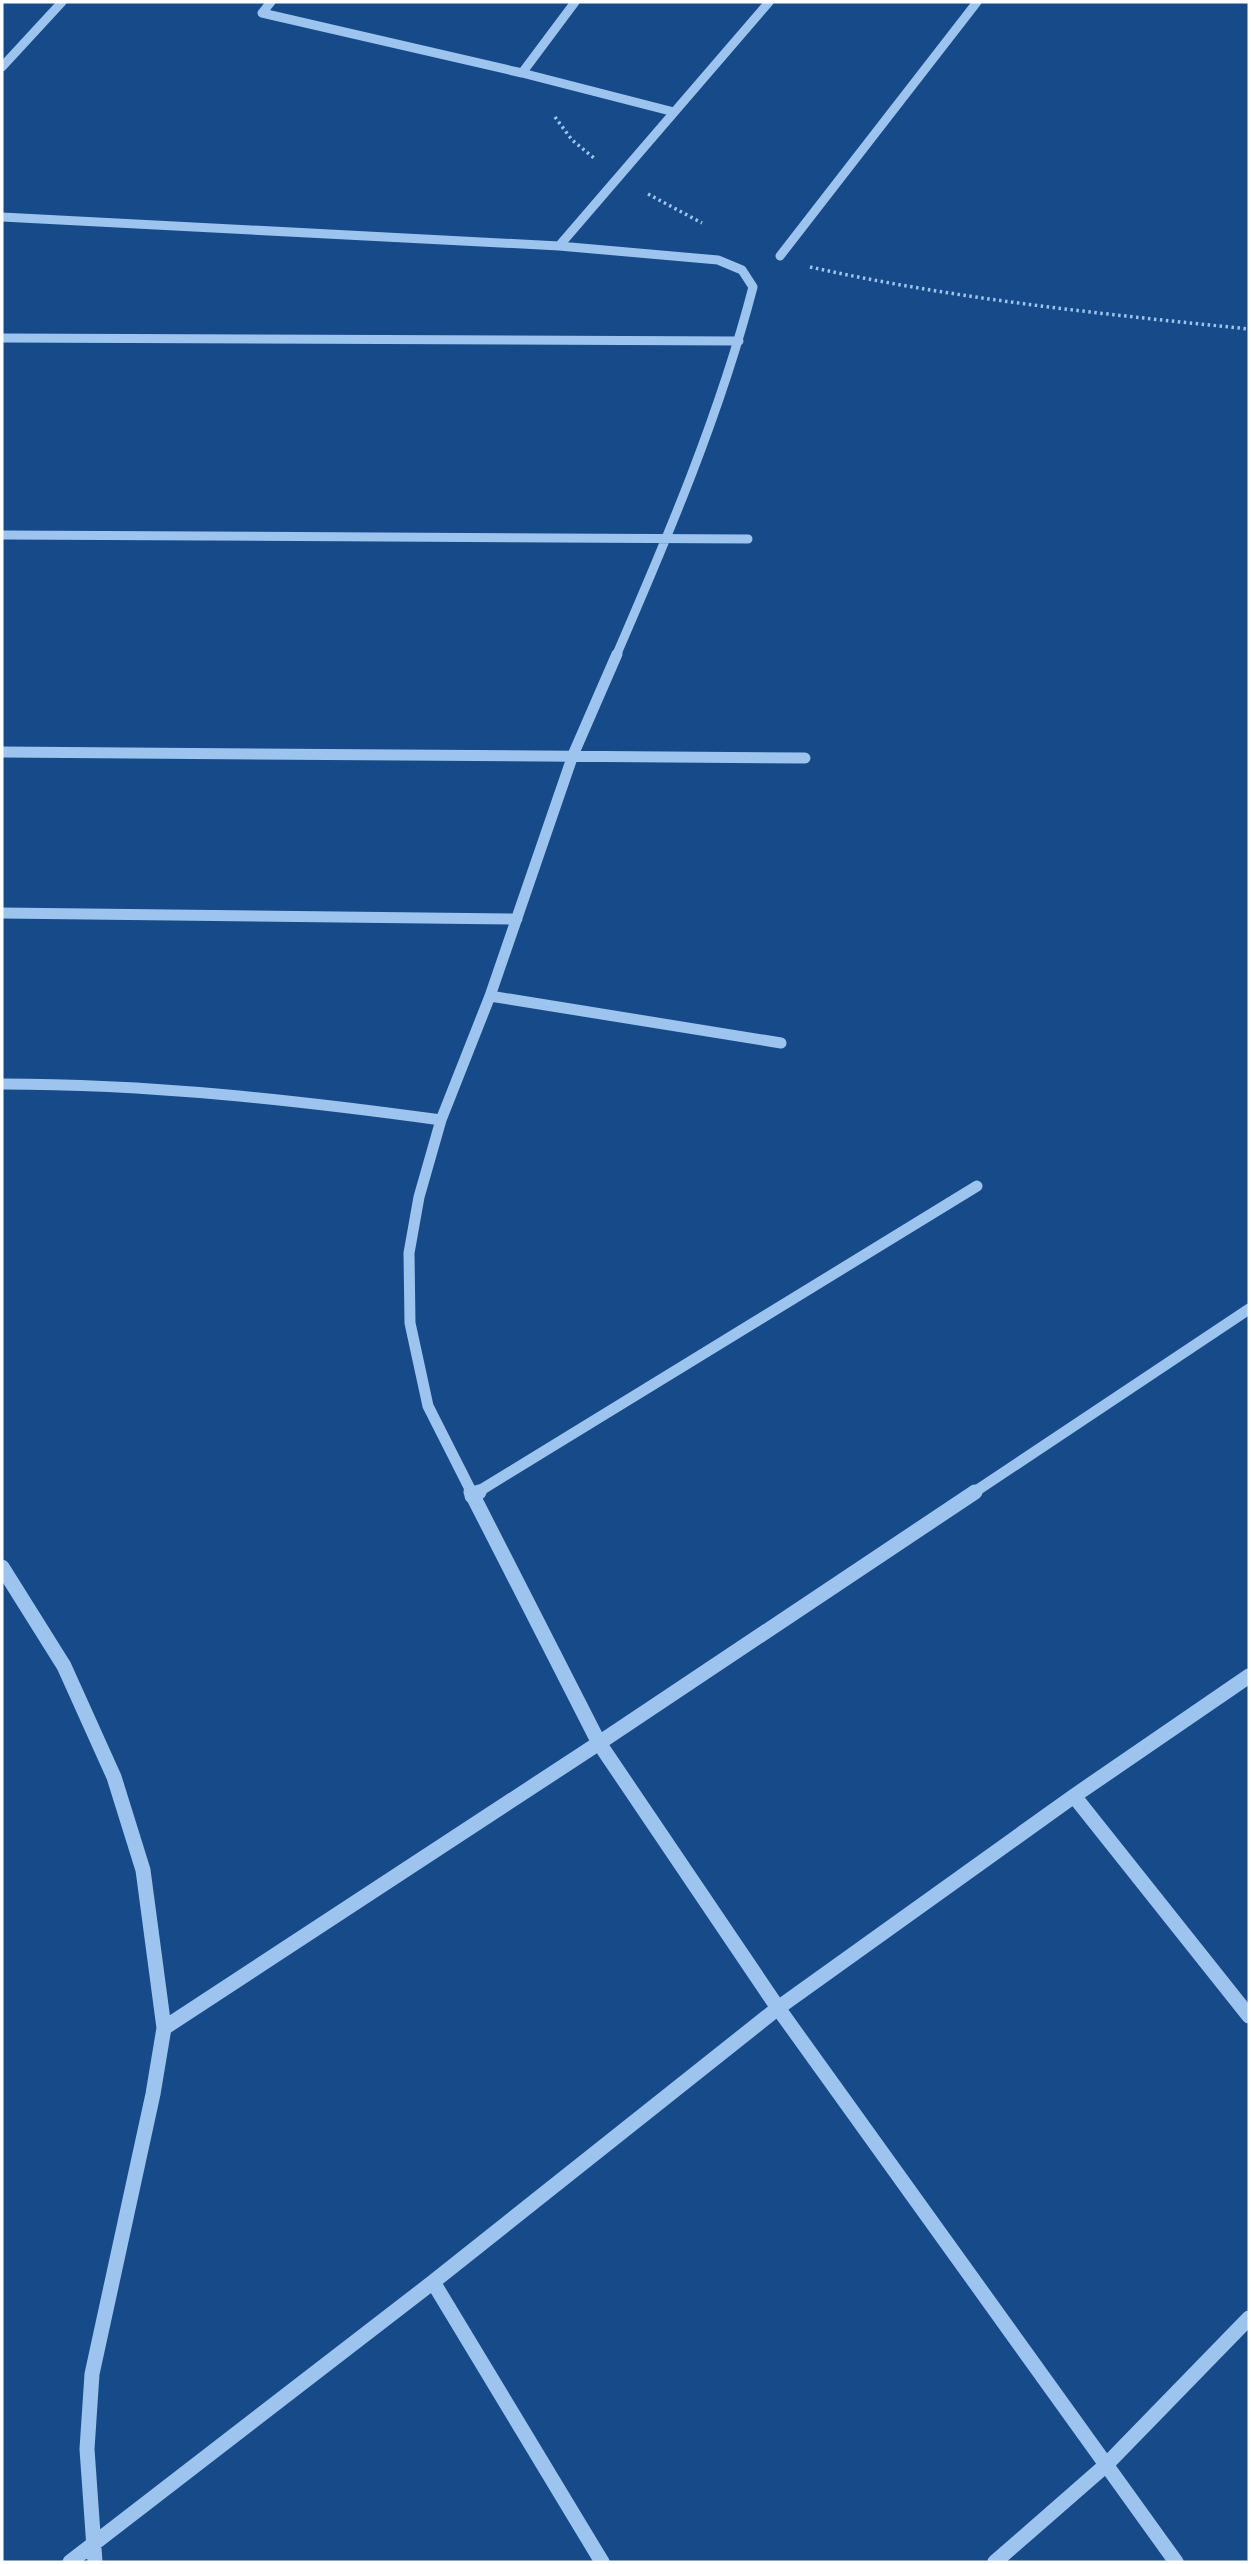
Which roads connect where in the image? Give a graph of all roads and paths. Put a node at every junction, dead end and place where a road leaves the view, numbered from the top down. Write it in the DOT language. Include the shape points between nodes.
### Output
graph roads {
  1 [pos="62,2"];
  2 [pos="271,2"];
  3 [pos="574,2"];
  4 [pos="769,2"];
  5 [pos="977,2"];
  6 [pos="2,67"];
  7 [pos="522,72"];
  8 [pos="674,112"];
  9 [pos="619,176"];
  10 [pos="2,217"];
  11 [pos="708,226"];
  12 [pos="559,246"];
  13 [pos="780,256"];
  14 [pos="1249,329"];
  15 [pos="2,338"];
  16 [pos="739,341"];
  17 [pos="2,536"];
  18 [pos="668,537"];
  19 [pos="748,539"];
  20 [pos="2,752"];
  21 [pos="573,755"];
  22 [pos="805,758"];
  23 [pos="2,913"];
  24 [pos="517,919"];
  25 [pos="490,996"];
  26 [pos="781,1043"];
  27 [pos="2,1084"];
  28 [pos="441,1121"];
  29 [pos="977,1186"];
  30 [pos="1249,1309"];
  31 [pos="472,1496"];
  32 [pos="2,1567"];
  33 [pos="1249,1676"];
  34 [pos="599,1743"];
  35 [pos="1074,1796"];
  36 [pos="778,2008"];
  37 [pos="1249,2016"];
  38 [pos="164,2028"];
  39 [pos="433,2282"];
  40 [pos="1249,2318"];
  41 [pos="1106,2465"];
  42 [pos="92,2545"];
  43 [pos="70,2562"];
  44 [pos="95,2562"];
  45 [pos="602,2562"];
  46 [pos="995,2562"];
  47 [pos="1176,2562"];
  1 -- 6 [label="street"];
  2 -- 7 [label="street" via="262,13"];
  3 -- 7 [label="street"];
  4 -- 8 [label="street"];
  5 -- 13 [label="street"];
  7 -- 8 [label="street"];
  7 -- 9 [label="path" via="572,140"];
  8 -- 9 [label="street"];
  9 -- 11 [label="path"];
  9 -- 12 [label="street"];
  10 -- 12 [label="street"];
  12 -- 16 [label="street" via="733,264 754,288"];
  13 -- 14 [label="path" via="817,269 891,284 1064,310"];
  15 -- 16 [label="street"];
  16 -- 18 [label="street"];
  17 -- 18 [label="street"];
  18 -- 19 [label="street"];
  18 -- 21 [label="street"];
  20 -- 21 [label="street"];
  21 -- 22 [label="street"];
  21 -- 24 [label="street"];
  23 -- 24 [label="street"];
  24 -- 25 [label="street"];
  25 -- 26 [label="street"];
  25 -- 28 [label="street"];
  27 -- 28 [label="street" via="152,1086 303,1100"];
  28 -- 31 [label="street" via="409,1253 410,1323 429,1406"];
  29 -- 31 [label="street"];
  30 -- 34 [label="street"];
  31 -- 34 [label="street"];
  32 -- 38 [label="street" via="64,1666 114,1777 144,1870"];
  33 -- 35 [label="street"];
  34 -- 36 [label="street"];
  34 -- 38 [label="street"];
  35 -- 36 [label="street"];
  35 -- 37 [label="street"];
  36 -- 39 [label="street"];
  36 -- 41 [label="street"];
  38 -- 42 [label="street" via="92,2374 87,2449"];
  39 -- 42 [label="street"];
  39 -- 45 [label="street"];
  40 -- 41 [label="street"];
  41 -- 46 [label="street"];
  41 -- 47 [label="street"];
  42 -- 43 [label="street"];
  42 -- 44 [label="street"];
}
